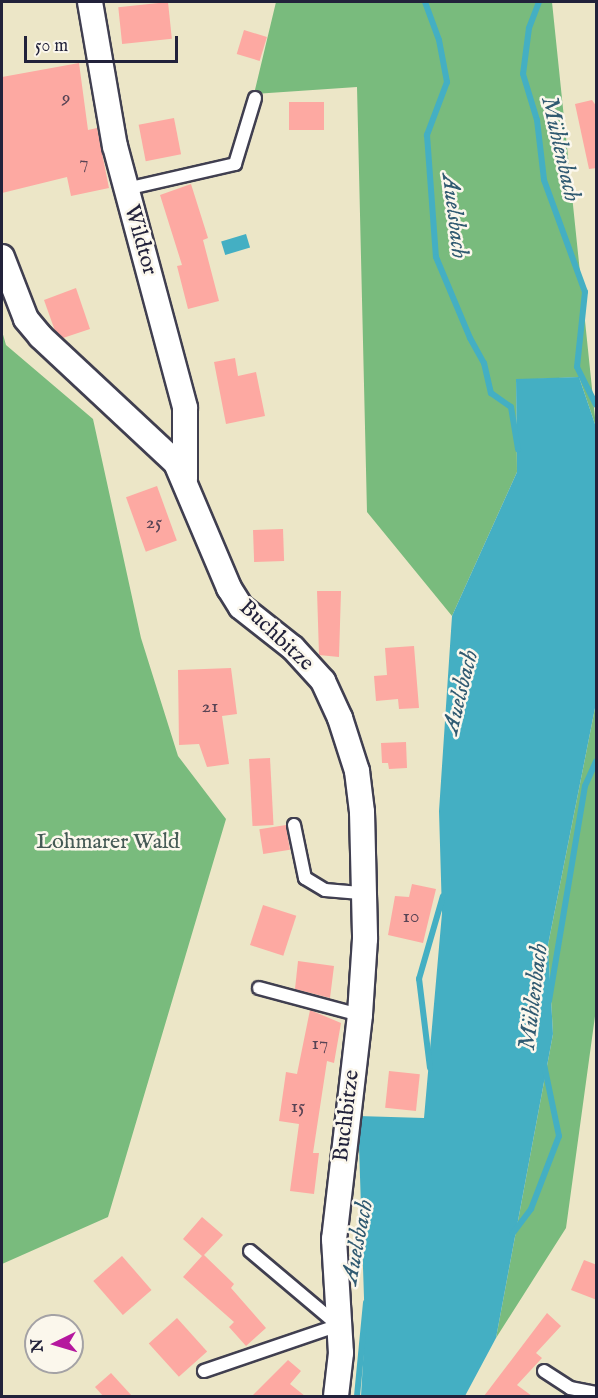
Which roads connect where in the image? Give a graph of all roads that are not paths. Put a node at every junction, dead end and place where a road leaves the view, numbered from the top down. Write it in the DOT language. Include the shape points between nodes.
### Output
graph roads {
  1 [pos="90,2"];
  2 [pos="255,98"];
  3 [pos="126,189"];
  4 [pos="2,257"];
  5 [pos="185,479"];
  6 [pos="294,825"];
  7 [pos="363,893"];
  8 [pos="259,988"];
  9 [pos="360,1015"];
  10 [pos="250,1251"];
  11 [pos="339,1325"];
  12 [pos="204,1371"];
  13 [pos="544,1371"];
  14 [pos="597,1393"];
  15 [pos="336,1396"];
  1 -- 3 [label="street, Wildtor"];
  2 -- 3 [label="lane" via="235,164"];
  3 -- 5 [label="street, Wildtor" via="185,408"];
  4 -- 5 [label="street, Buchbitze" via="26,319 176,463"];
  5 -- 7 [label="street, Buchbitze" via="229,588 241,607 293,648 323,681 340,718 357,771 363,812"];
  6 -- 7 [label="lane" via="305,878 325,890"];
  7 -- 9 [label="street, Buchbitze"];
  8 -- 9 [label="lane"];
  9 -- 11 [label="street, Buchbitze" via="334,1239"];
  10 -- 11 [label="lane"];
  11 -- 12 [label="lane"];
  11 -- 15 [label="street, Buchbitze" via="341,1353"];
  13 -- 14 [label="lane" via="570,1389"];
}
